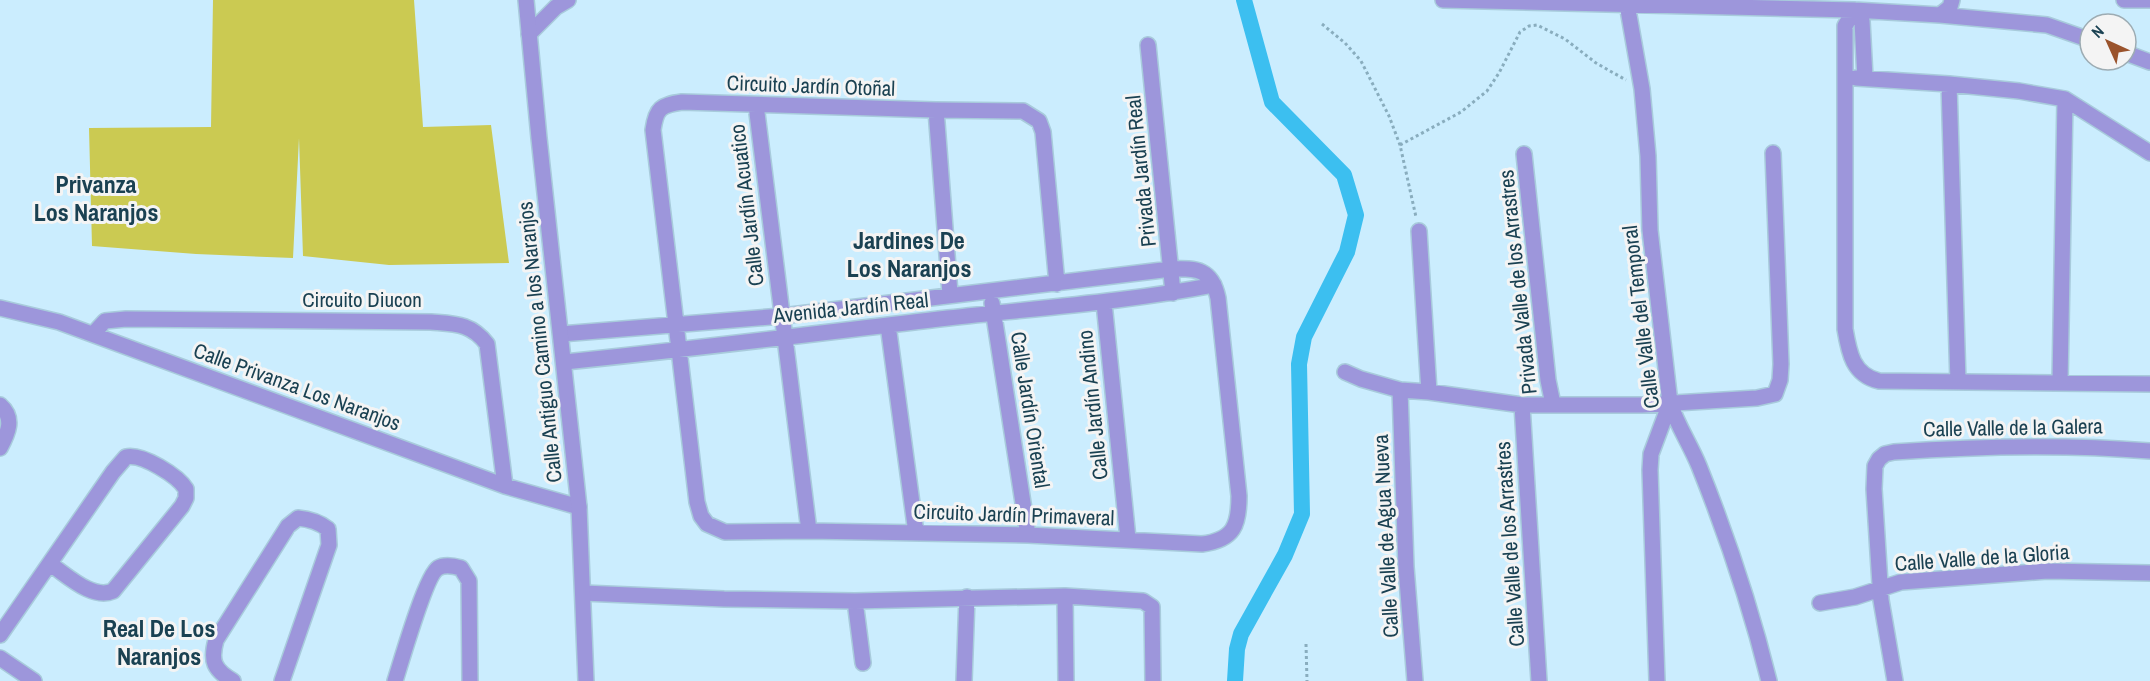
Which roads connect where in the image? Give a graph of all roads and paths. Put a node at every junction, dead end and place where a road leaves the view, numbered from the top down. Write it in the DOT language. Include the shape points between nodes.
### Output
graph roads {
  1 [pos="526,0"];
  2 [pos="568,0"];
  3 [pos="1443,0"];
  4 [pos="1952,0"];
  5 [pos="2124,0"];
  6 [pos="2150,0"];
  7 [pos="1627,4"];
  8 [pos="1854,10"];
  9 [pos="1940,15"];
  10 [pos="1322,24"];
  11 [pos="529,34"];
  12 [pos="2078,36"];
  13 [pos="1148,45"];
  14 [pos="1844,78"];
  15 [pos="1865,78"];
  16 [pos="1949,84"];
  17 [pos="1642,89"];
  18 [pos="2065,99"];
  19 [pos="756,105"];
  20 [pos="936,110"];
  21 [pos="1400,145"];
  22 [pos="1773,153"];
  23 [pos="2150,153"];
  24 [pos="1524,154"];
  25 [pos="1419,231"];
  26 [pos="1172,269"];
  27 [pos="1210,279"];
  28 [pos="1057,284"];
  29 [pos="990,291"];
  30 [pos="1173,293"];
  31 [pos="950,294"];
  32 [pos="1104,303"];
  33 [pos="0,308"];
  34 [pos="993,313"];
  35 [pos="782,316"];
  36 [pos="676,324"];
  37 [pos="888,325"];
  38 [pos="93,334"];
  39 [pos="561,334"];
  40 [pos="784,336"];
  41 [pos="678,350"];
  42 [pos="565,362"];
  43 [pos="1345,372"];
  44 [pos="1958,382"];
  45 [pos="2060,383"];
  46 [pos="2150,384"];
  47 [pos="1401,390"];
  48 [pos="1429,392"];
  49 [pos="1553,404"];
  50 [pos="1670,404"];
  51 [pos="0,405"];
  52 [pos="1522,405"];
  53 [pos="0,448"];
  54 [pos="2150,451"];
  55 [pos="505,486"];
  56 [pos="579,507"];
  57 [pos="809,531"];
  58 [pos="916,533"];
  59 [pos="1028,535"];
  60 [pos="1128,539"];
  61 [pos="50,564"];
  62 [pos="2150,573"];
  63 [pos="1881,588"];
  64 [pos="583,593"];
  65 [pos="1065,596"];
  66 [pos="967,597"];
  67 [pos="855,601"];
  68 [pos="1820,603"];
  69 [pos="0,635"];
  70 [pos="1306,644"];
  71 [pos="0,658"];
  72 [pos="863,663"];
  73 [pos="34,681"];
  74 [pos="232,681"];
  75 [pos="282,681"];
  76 [pos="395,681"];
  77 [pos="470,681"];
  78 [pos="585,681"];
  79 [pos="964,681"];
  80 [pos="1066,681"];
  81 [pos="1153,681"];
  82 [pos="1307,681"];
  83 [pos="1415,681"];
  84 [pos="1539,681"];
  85 [pos="1657,681"];
  86 [pos="1769,681"];
  87 [pos="1895,681"];
  1 -- 11 [label="street, Calle Antiguo Camino a los Naranjos"];
  2 -- 11 [label="street"];
  3 -- 7 [label="street"];
  4 -- 9 [label="street"];
  5 -- 6 [label="street"];
  7 -- 8 [label="street"];
  7 -- 17 [label="street, Calle Valle del Temporal"];
  8 -- 9 [label="street"];
  8 -- 14 [label="street" via="1845,26"];
  8 -- 15 [label="street" via="1862,21"];
  9 -- 12 [label="street" via="2046,25"];
  10 -- 21 [label="path" via="1361,61"];
  11 -- 39 [label="street, Calle Antiguo Camino a los Naranjos"];
  13 -- 26 [label="street, Privada Jardín Real"];
  14 -- 15 [label="street"];
  14 -- 44 [label="street" via="1848,351 1856,368 1868,378"];
  15 -- 16 [label="street"];
  16 -- 18 [label="street"];
  16 -- 44 [label="street"];
  17 -- 21 [label="path" via="1596,63 1565,39 1537,25 1529,26 1520,32 1487,91 1461,112"];
  17 -- 50 [label="street, Calle Valle del Temporal" via="1650,230"];
  18 -- 23 [label="street"];
  18 -- 45 [label="street"];
  19 -- 20 [label="street, Circuito Jardín Otoñal"];
  19 -- 35 [label="street, Calle Jardín Acuatico"];
  19 -- 36 [label="street, Circuito Jardín Otoñal" via="682,102 662,107 655,115 653,130"];
  20 -- 28 [label="street, Circuito Jardín Otoñal" via="1023,111 1039,121"];
  20 -- 31 [label="street"];
  21 -- 25 [label="path"];
  22 -- 50 [label="street" via="1780,380 1774,394 1757,398"];
  24 -- 49 [label="street, Privada Valle de los Arrastres"];
  25 -- 48 [label="street"];
  26 -- 27 [label="street, Avenida Jardín Real" via="1192,269"];
  26 -- 28 [label="street, Avenida Jardín Real"];
  26 -- 30 [label="street, Privada Jardín Real"];
  27 -- 30 [label="street, Avenida Jardín Real"];
  27 -- 60 [label="street, Circuito Jardín Primaveral" via="1218,298 1239,496 1234,529 1214,543"];
  28 -- 29 [label="street, Avenida Jardín Real"];
  29 -- 31 [label="street, Avenida Jardín Real"];
  29 -- 34 [label="street, Calle Jardín Oriental"];
  30 -- 32 [label="street, Avenida Jardín Real"];
  31 -- 35 [label="street, Avenida Jardín Real"];
  32 -- 34 [label="street, Avenida Jardín Real"];
  32 -- 60 [label="street, Calle Jardín Andino"];
  33 -- 38 [label="street, Calle Privanza Los Naranjos"];
  34 -- 37 [label="street, Avenida Jardín Real"];
  34 -- 59 [label="street, Calle Jardín Oriental"];
  35 -- 36 [label="street, Avenida Jardín Real"];
  35 -- 40 [label="street, Calle Jardín Acuatico"];
  36 -- 39 [label="street, Avenida Jardín Real"];
  36 -- 41 [label="street, Circuito Jardín Otoñal"];
  37 -- 40 [label="street, Avenida Jardín Real"];
  37 -- 58 [label="street"];
  38 -- 55 [label="street, Calle Privanza Los Naranjos"];
  38 -- 55 [label="street, Circuito Diucon" via="105,321 126,318 431,322 468,327 487,344"];
  39 -- 42 [label="street, Calle Antiguo Camino a los Naranjos"];
  40 -- 41 [label="street, Avenida Jardín Real"];
  40 -- 57 [label="street, Calle Jardín Acuatico"];
  41 -- 42 [label="street, Avenida Jardín Real"];
  41 -- 57 [label="street, Circuito Jardín Primaveral" via="701,516 707,524 725,532"];
  42 -- 56 [label="street, Calle Antiguo Camino a los Naranjos"];
  43 -- 47 [label="street"];
  44 -- 45 [label="street"];
  45 -- 46 [label="street"];
  47 -- 48 [label="street"];
  47 -- 83 [label="street, Calle Valle de Agua Nueva" via="1406,567"];
  48 -- 52 [label="street"];
  49 -- 50 [label="street"];
  49 -- 52 [label="street"];
  50 -- 85 [label="street" via="1650,462"];
  50 -- 86 [label="street, Calle Valle del Temporal" via="1718,517"];
  51 -- 53 [label="street" via="10,423"];
  52 -- 84 [label="street, Calle Valle de los Arrastres"];
  54 -- 63 [label="street, Calle Valle de la Galera" via="1960,448 1885,454 1875,466 1874,489"];
  55 -- 56 [label="street, Calle Privanza Los Naranjos"];
  56 -- 64 [label="street, Calle Antiguo Camino a los Naranjos"];
  57 -- 58 [label="street, Circuito Jardín Primaveral"];
  58 -- 59 [label="street, Circuito Jardín Primaveral"];
  59 -- 60 [label="street, Circuito Jardín Primaveral"];
  61 -- 61 [label="street" via="126,457 137,457 174,476 186,489 182,506 113,591 93,591"];
  61 -- 69 [label="street"];
  62 -- 63 [label="street, Calle Valle de la Gloria" via="2003,573 1901,582"];
  63 -- 68 [label="street, Calle Valle de la Gloria"];
  63 -- 87 [label="street"];
  64 -- 67 [label="street"];
  64 -- 78 [label="street, Calle Antiguo Camino a los Naranjos"];
  65 -- 66 [label="street"];
  65 -- 80 [label="street"];
  65 -- 81 [label="street" via="1149,604"];
  66 -- 67 [label="street"];
  66 -- 79 [label="street"];
  67 -- 72 [label="street"];
  70 -- 82 [label="path"];
  71 -- 73 [label="street"];
  74 -- 75 [label="street" via="216,668 212,655 216,640 288,526 298,518 328,529 329,545"];
  76 -- 77 [label="street" via="433,574 437,568 453,566 461,568 469,581"];
}
